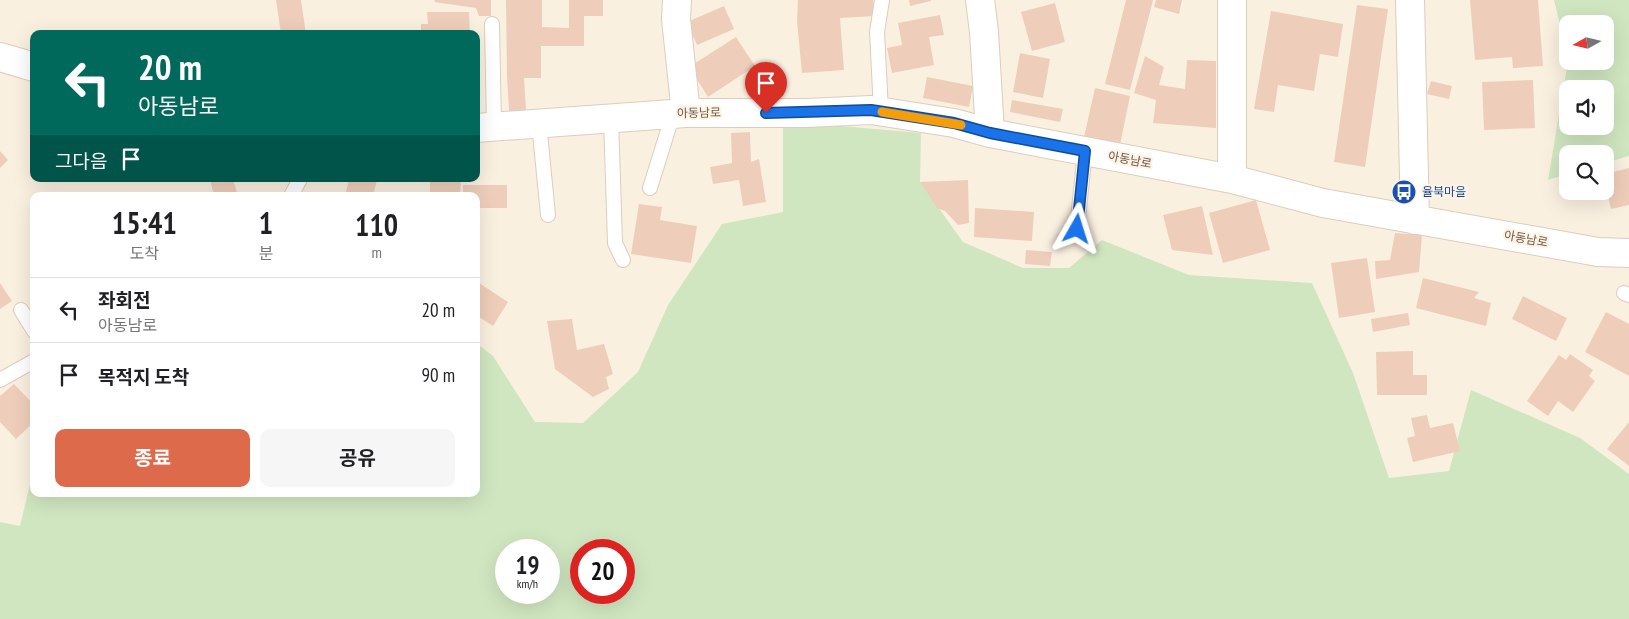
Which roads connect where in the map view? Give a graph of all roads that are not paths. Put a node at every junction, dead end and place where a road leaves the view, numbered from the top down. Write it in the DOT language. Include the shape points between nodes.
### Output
graph roads {
  1 [pos="677,0"];
  2 [pos="882,0"];
  3 [pos="980,0"];
  4 [pos="1232,0"];
  5 [pos="1410,0"];
  6 [pos="492,24"];
  7 [pos="0,57"];
  8 [pos="30,67"];
  9 [pos="881,111"];
  10 [pos="680,113"];
  11 [pos="611,118"];
  12 [pos="539,123"];
  13 [pos="485,127"];
  14 [pos="990,133"];
  15 [pos="1085,151"];
  16 [pos="1232,179"];
  17 [pos="650,188"];
  18 [pos="548,215"];
  19 [pos="1415,220"];
  20 [pos="1077,229"];
  21 [pos="1629,253"];
  22 [pos="623,260"];
  23 [pos="21,310"];
  24 [pos="30,325"];
  25 [pos="30,363"];
  26 [pos="0,380"];
  1 -- 10 [label="street"];
  2 -- 9 [label="lane" via="877,32"];
  3 -- 14 [label="street"];
  4 -- 16 [label="street"];
  5 -- 19 [label="street"];
  6 -- 13 [label="lane"];
  7 -- 8 [label="street"];
  9 -- 10 [label="street, 아동남로"];
  9 -- 14 [label="street, 아동남로" via="954,123"];
  10 -- 11 [label="street, 아동남로"];
  10 -- 17 [label="lane"];
  11 -- 12 [label="street, 아동남로"];
  11 -- 22 [label="lane" via="616,242"];
  12 -- 13 [label="street, 아동남로"];
  12 -- 18 [label="lane"];
  14 -- 15 [label="street, 아동남로"];
  15 -- 16 [label="street, 아동남로"];
  15 -- 20 [label="lane"];
  16 -- 19 [label="street, 아동남로" via="1323,203"];
  19 -- 21 [label="street, 아동남로" via="1598,252"];
  23 -- 24 [label="lane"];
  25 -- 26 [label="lane"];
}
